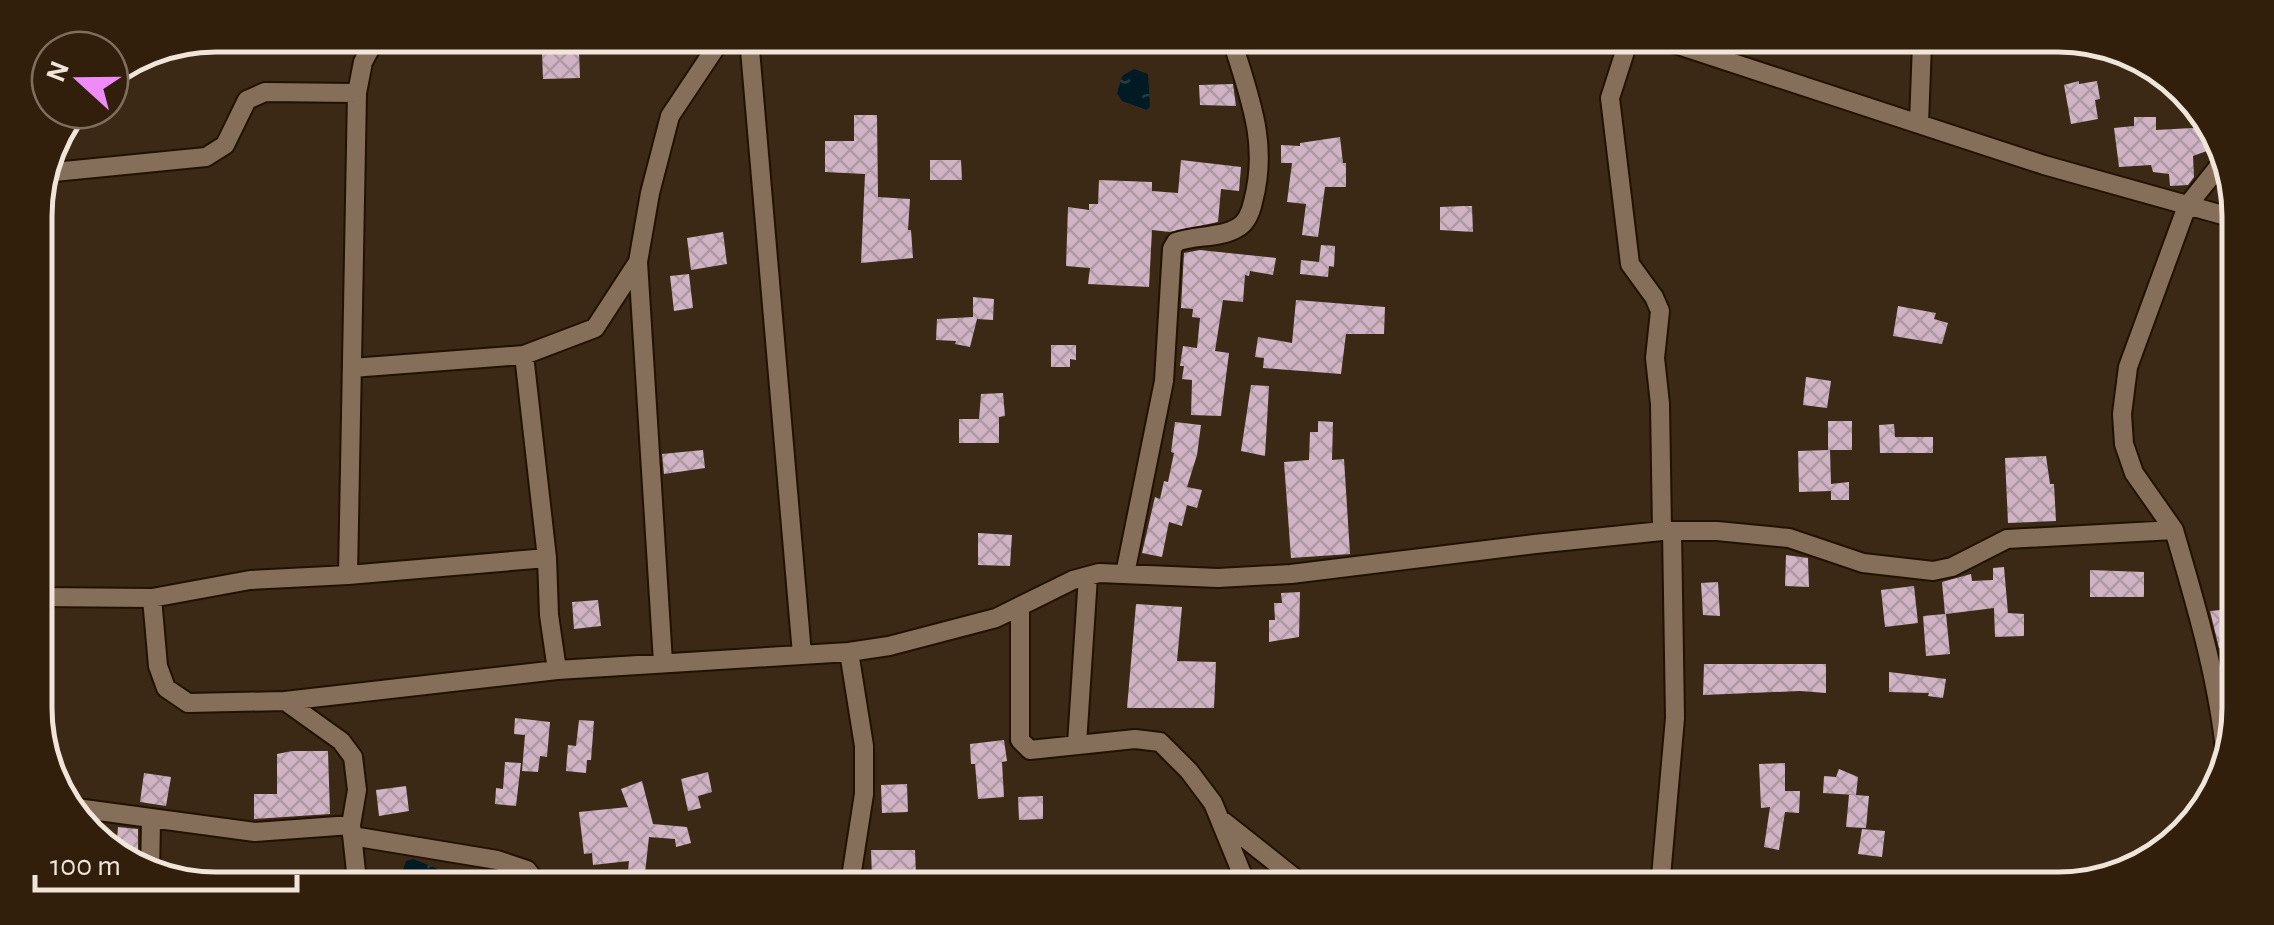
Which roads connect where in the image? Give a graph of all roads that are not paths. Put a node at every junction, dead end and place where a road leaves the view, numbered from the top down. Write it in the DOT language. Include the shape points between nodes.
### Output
graph roads {
  1 [pos="369,52"];
  2 [pos="713,52"];
  3 [pos="749,52"];
  4 [pos="1236,52"];
  5 [pos="1625,52"];
  6 [pos="1702,52"];
  7 [pos="1922,52"];
  8 [pos="357,93"];
  9 [pos="1918,124"];
  10 [pos="59,171"];
  11 [pos="2215,171"];
  12 [pos="2187,206"];
  13 [pos="2222,215"];
  14 [pos="638,262"];
  15 [pos="524,354"];
  16 [pos="352,368"];
  17 [pos="2174,530"];
  18 [pos="1667,532"];
  19 [pos="547,558"];
  20 [pos="1125,574"];
  21 [pos="348,576"];
  22 [pos="1088,576"];
  23 [pos="52,598"];
  24 [pos="152,598"];
  25 [pos="1020,606"];
  26 [pos="849,652"];
  27 [pos="802,654"];
  28 [pos="663,662"];
  29 [pos="557,670"];
  30 [pos="285,701"];
  31 [pos="2221,716"];
  32 [pos="1077,744"];
  33 [pos="88,810"];
  34 [pos="151,820"];
  35 [pos="1223,820"];
  36 [pos="351,831"];
  37 [pos="150,859"];
  38 [pos="356,872"];
  39 [pos="528,872"];
  40 [pos="852,872"];
  41 [pos="1242,872"];
  42 [pos="1288,872"];
  43 [pos="1661,872"];
  1 -- 8 [label="street"];
  2 -- 14 [label="street" via="670,116"];
  3 -- 27 [label="street"];
  4 -- 20 [label="street" via="1260,132 1257,186 1244,223 1176,242 1172,249 1164,381"];
  5 -- 18 [label="street" via="1610,98 1630,264 1660,312 1655,358"];
  6 -- 9 [label="street"];
  7 -- 9 [label="street"];
  8 -- 10 [label="street" via="264,92 247,100 225,145 206,156"];
  8 -- 16 [label="street"];
  9 -- 12 [label="street"];
  11 -- 12 [label="street"];
  12 -- 13 [label="street"];
  12 -- 17 [label="street" via="2128,368 2122,414 2134,472"];
  14 -- 15 [label="street" via="595,328"];
  14 -- 28 [label="street"];
  15 -- 16 [label="street"];
  15 -- 19 [label="street"];
  16 -- 21 [label="street"];
  17 -- 18 [label="street" via="2007,539 1933,571 1864,563 1789,538"];
  17 -- 31 [label="street"];
  18 -- 20 [label="street" via="1290,574"];
  18 -- 43 [label="street" via="1675,718"];
  19 -- 21 [label="street"];
  19 -- 29 [label="street"];
  20 -- 22 [label="street"];
  21 -- 24 [label="street" via="250,580"];
  22 -- 25 [label="street"];
  22 -- 32 [label="street"];
  23 -- 24 [label="street"];
  24 -- 30 [label="street" via="166,688 188,704"];
  25 -- 26 [label="street"];
  25 -- 32 [label="street" via="1020,740 1030,750"];
  26 -- 27 [label="street"];
  26 -- 40 [label="street" via="864,746"];
  27 -- 28 [label="street"];
  28 -- 29 [label="street"];
  29 -- 30 [label="street"];
  30 -- 36 [label="street" via="341,741 353,758"];
  32 -- 35 [label="street" via="1160,742"];
  33 -- 34 [label="street"];
  34 -- 36 [label="street" via="254,832"];
  34 -- 37 [label="street"];
  35 -- 41 [label="street"];
  35 -- 42 [label="street"];
  36 -- 38 [label="street"];
  36 -- 39 [label="street"];
}
